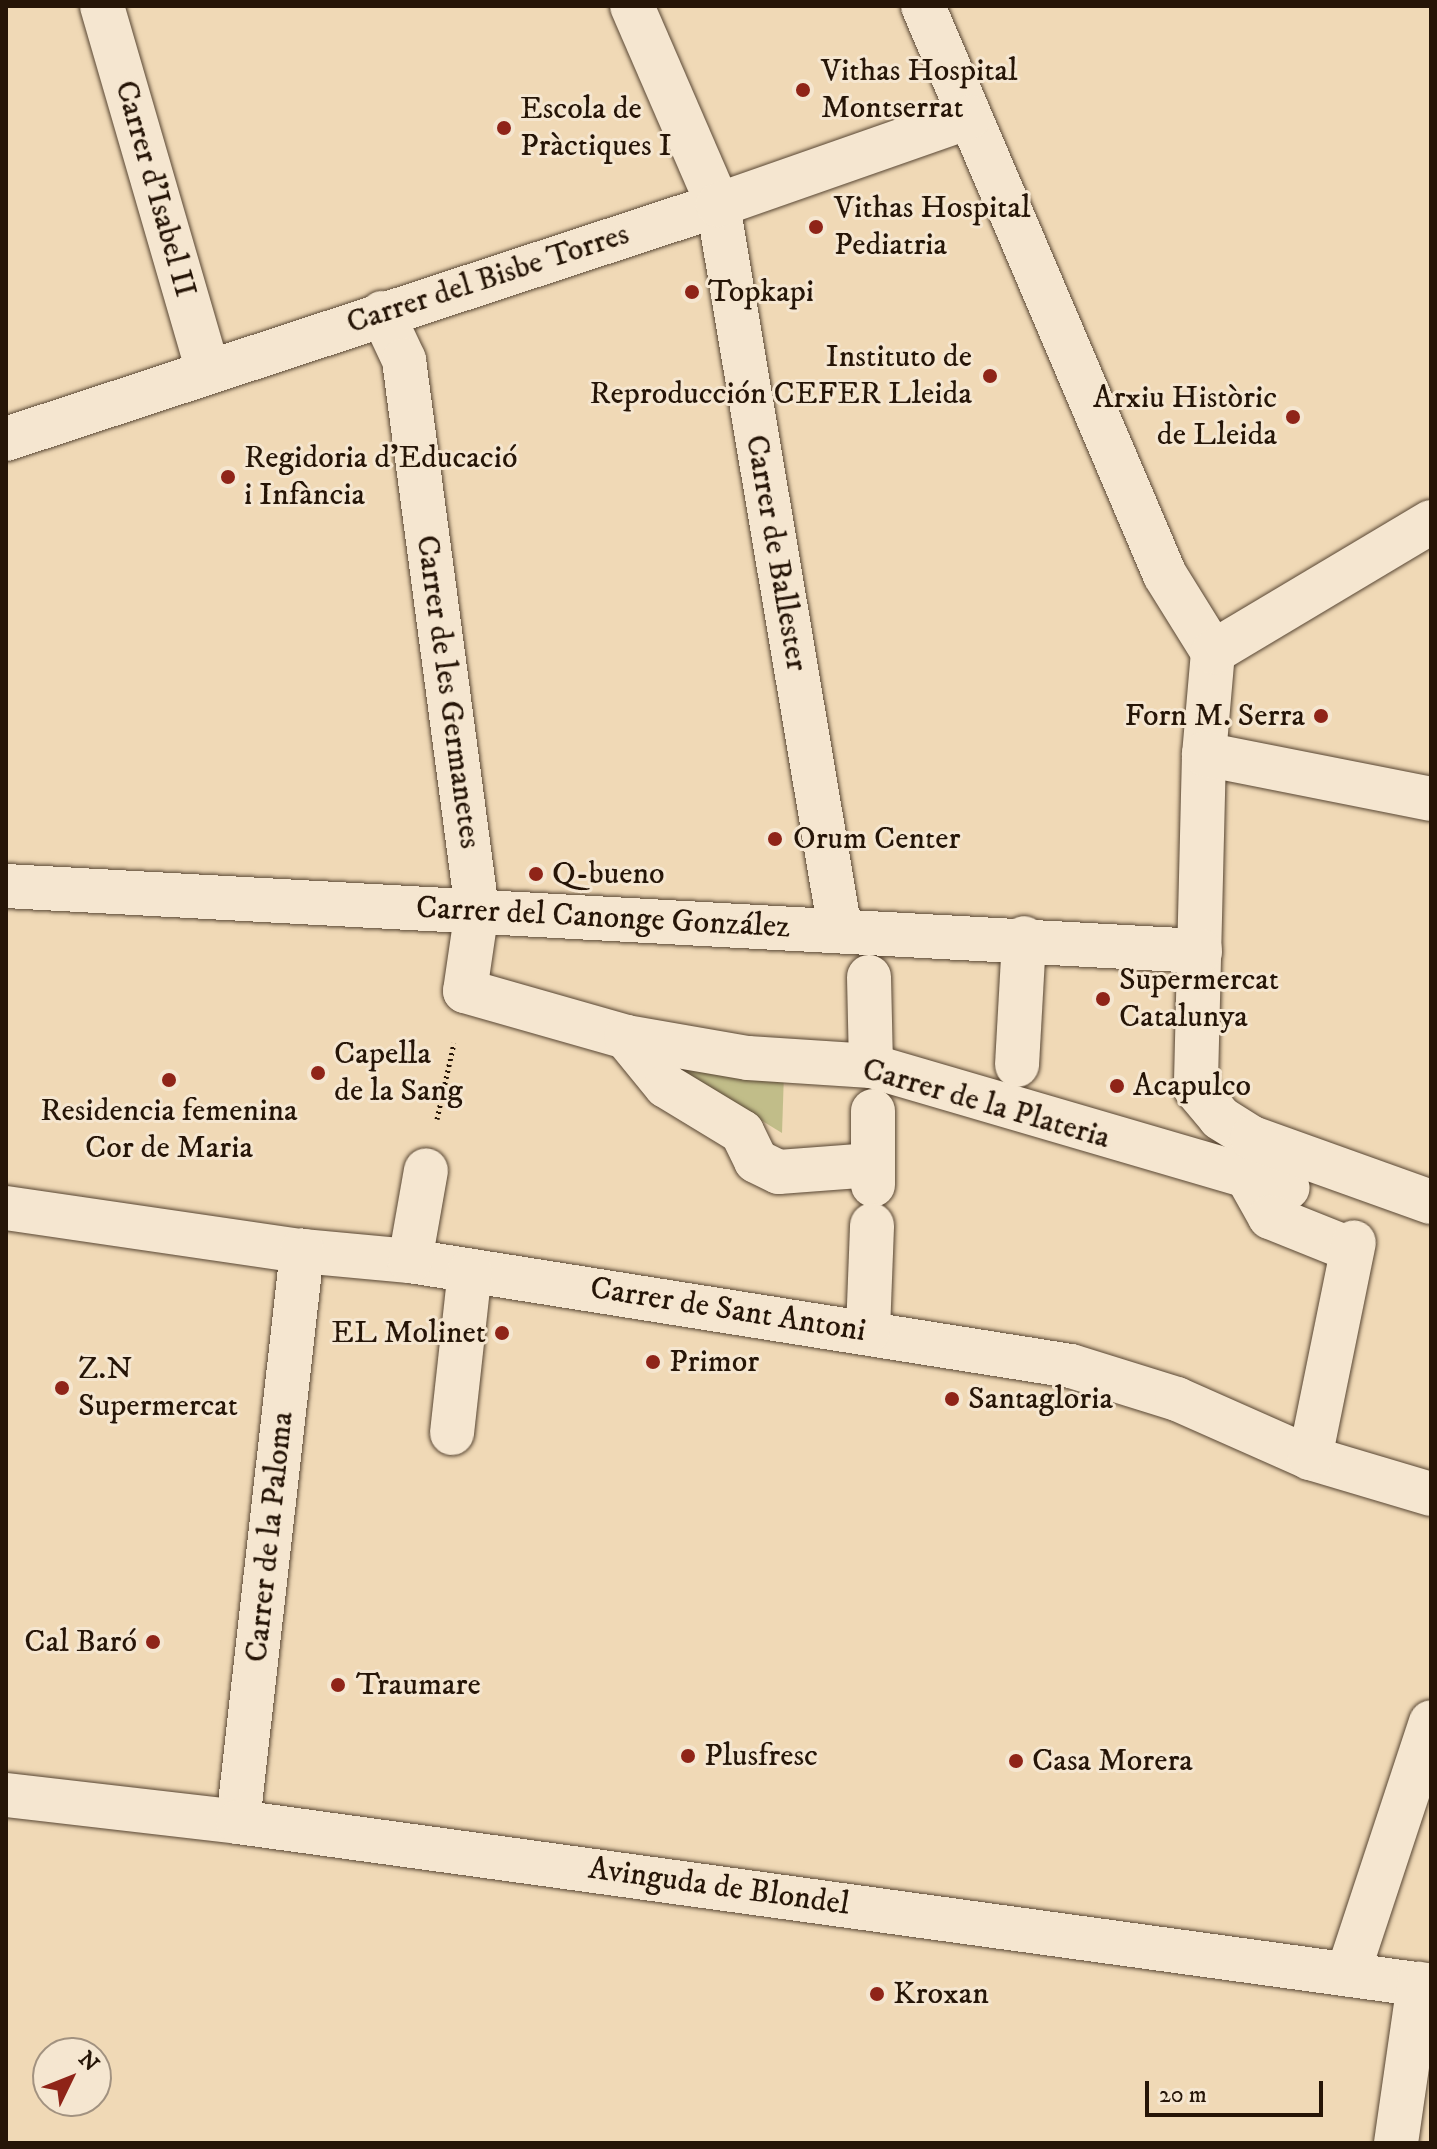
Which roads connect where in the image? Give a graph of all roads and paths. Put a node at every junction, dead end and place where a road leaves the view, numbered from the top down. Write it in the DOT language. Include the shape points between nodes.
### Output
graph roads {
  1 [pos="102,6"];
  2 [pos="632,6"];
  3 [pos="923,6"];
  4 [pos="969,117"];
  5 [pos="718,205"];
  6 [pos="382,313"];
  7 [pos="208,372"];
  8 [pos="6,439"];
  9 [pos="1431,522"];
  10 [pos="1213,652"];
  11 [pos="1204,754"];
  12 [pos="1431,799"];
  13 [pos="6,886"];
  14 [pos="477,910"];
  15 [pos="840,930"];
  16 [pos="1024,938"];
  17 [pos="1200,951"];
  18 [pos="465,991"];
  19 [pos="626,1037"];
  20 [pos="871,1066"];
  21 [pos="1016,1086"];
  22 [pos="873,1111"];
  23 [pos="1262,1167"];
  24 [pos="426,1170"];
  25 [pos="872,1192"];
  26 [pos="1431,1202"];
  27 [pos="6,1208"];
  28 [pos="302,1251"];
  29 [pos="410,1261"];
  30 [pos="470,1271"];
  31 [pos="868,1331"];
  32 [pos="452,1433"];
  33 [pos="1310,1458"];
  34 [pos="1431,1494"];
  35 [pos="1431,1722"];
  36 [pos="6,1795"];
  37 [pos="238,1822"];
  38 [pos="1348,1973"];
  39 [pos="1425,1985"];
  40 [pos="1396,2143"];
  1 -- 7 [label="street, Carrer d'Isabel II"];
  2 -- 5 [label="street, Carrer de Ballester"];
  3 -- 4 [label="street"];
  4 -- 5 [label="street, Carrer del Bisbe Torres"];
  4 -- 10 [label="street" via="1165,575"];
  5 -- 6 [label="street, Carrer del Bisbe Torres"];
  5 -- 15 [label="street, Carrer de Ballester"];
  6 -- 7 [label="street, Carrer del Bisbe Torres"];
  6 -- 14 [label="street, Carrer de les Germanetes" via="404,360"];
  7 -- 8 [label="street, Carrer del Bisbe Torres"];
  9 -- 10 [label="street"];
  10 -- 11 [label="street"];
  11 -- 12 [label="street"];
  11 -- 17 [label="street"];
  13 -- 14 [label="street, Carrer del Canonge González"];
  14 -- 15 [label="street, Carrer del Canonge González"];
  14 -- 18 [label="street, Carrer de les Germanetes"];
  15 -- 16 [label="street, Carrer del Canonge González"];
  15 -- 20 [label="street, Carrer de Ballester" via="867,971"];
  16 -- 17 [label="street, Carrer del Canonge González"];
  16 -- 21 [label="street"];
  17 -- 23 [label="street" via="1196,1089"];
  18 -- 19 [label="street, Carrer de la Plateria"];
  18 -- 24 [label="path"];
  19 -- 20 [label="street, Carrer de la Plateria" via="748,1058"];
  19 -- 25 [label="street" via="666,1086 742,1132 756,1161 779,1172"];
  20 -- 21 [label="street, Carrer de la Plateria"];
  21 -- 23 [label="street, Carrer de la Plateria"];
  22 -- 25 [label="street"];
  23 -- 26 [label="street"];
  23 -- 33 [label="street" via="1270,1217 1353,1246"];
  24 -- 29 [label="street"];
  25 -- 31 [label="street"];
  27 -- 28 [label="street, Carrer de Sant Antoni"];
  28 -- 29 [label="street, Carrer de Sant Antoni"];
  28 -- 37 [label="street, Carrer de la Paloma"];
  29 -- 30 [label="street, Carrer de Sant Antoni"];
  30 -- 31 [label="street, Carrer de Sant Antoni"];
  30 -- 32 [label="street"];
  31 -- 33 [label="street, Carrer de Sant Antoni" via="1071,1366 1177,1399"];
  33 -- 34 [label="street, Carrer de Sant Antoni"];
  35 -- 38 [label="street"];
  36 -- 37 [label="street, Avinguda de Blondel"];
  37 -- 38 [label="street, Avinguda de Blondel"];
  38 -- 39 [label="street, Avinguda de Blondel"];
  39 -- 40 [label="street"];
}
